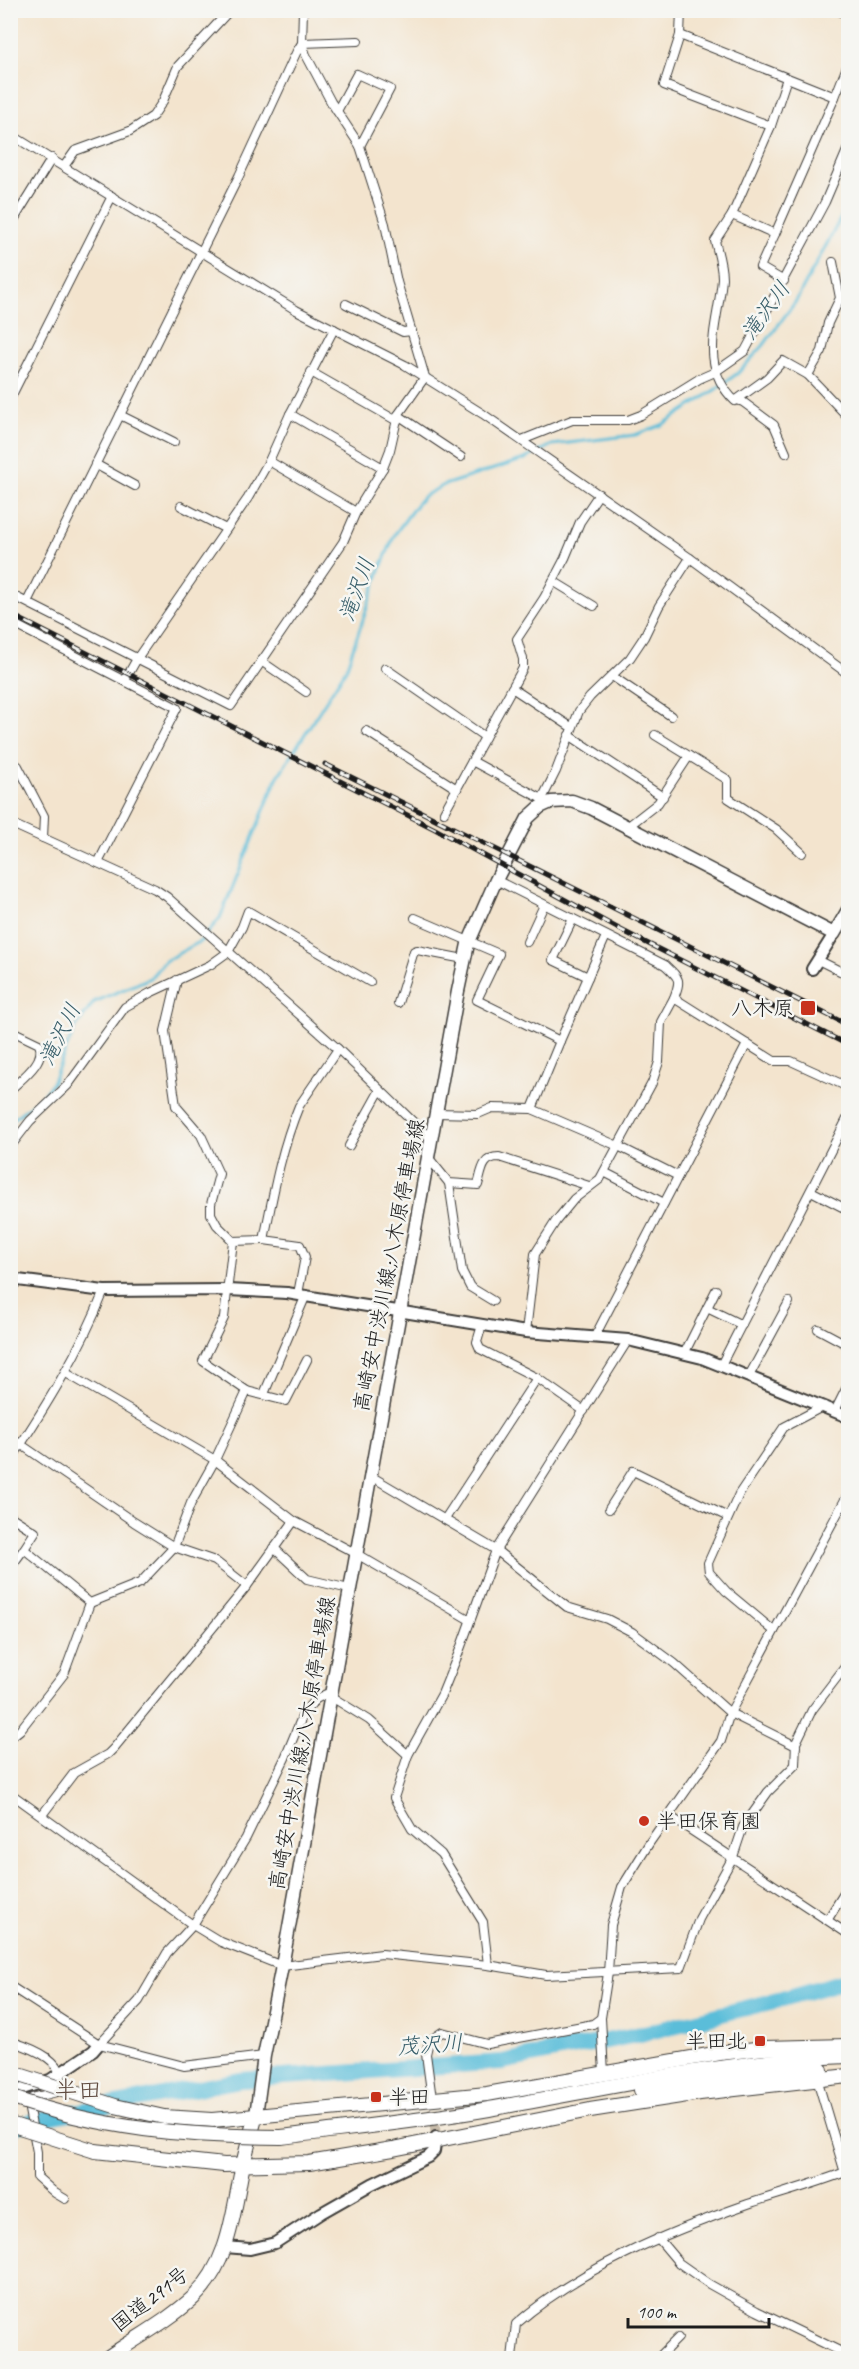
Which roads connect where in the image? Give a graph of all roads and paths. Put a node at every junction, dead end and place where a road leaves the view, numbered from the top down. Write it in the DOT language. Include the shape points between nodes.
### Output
graph roads {
  1 [pos="230,10"];
  2 [pos="303,10"];
  3 [pos="681,10"];
  4 [pos="837,10"];
  5 [pos="849,15"];
  6 [pos="680,34"];
  7 [pos="358,41"];
  8 [pos="302,44"];
  9 [pos="849,64"];
  10 [pos="787,78"];
  11 [pos="835,97"];
  12 [pos="337,111"];
  13 [pos="771,126"];
  14 [pos="10,134"];
  15 [pos="360,146"];
  16 [pos="849,148"];
  17 [pos="52,158"];
  18 [pos="65,165"];
  19 [pos="112,196"];
  20 [pos="732,215"];
  21 [pos="10,226"];
  22 [pos="775,234"];
  23 [pos="201,251"];
  24 [pos="833,262"];
  25 [pos="784,281"];
  26 [pos="346,304"];
  27 [pos="334,329"];
  28 [pos="412,331"];
  29 [pos="310,372"];
  30 [pos="716,374"];
  31 [pos="808,375"];
  32 [pos="425,376"];
  33 [pos="10,399"];
  34 [pos="737,400"];
  35 [pos="290,414"];
  36 [pos="120,415"];
  37 [pos="849,417"];
  38 [pos="398,418"];
  39 [pos="522,440"];
  40 [pos="174,442"];
  41 [pos="786,453"];
  42 [pos="461,457"];
  43 [pos="270,461"];
  44 [pos="95,464"];
  45 [pos="383,468"];
  46 [pos="135,486"];
  47 [pos="599,494"];
  48 [pos="181,506"];
  49 [pos="356,512"];
  50 [pos="226,529"];
  51 [pos="690,558"];
  52 [pos="553,581"];
  53 [pos="10,594"];
  54 [pos="27,603"];
  55 [pos="594,606"];
  56 [pos="10,622"];
  57 [pos="138,657"];
  58 [pos="261,661"];
  59 [pos="385,668"];
  60 [pos="849,674"];
  61 [pos="612,676"];
  62 [pos="125,680"];
  63 [pos="512,688"];
  64 [pos="306,692"];
  65 [pos="671,716"];
  66 [pos="366,731"];
  67 [pos="570,731"];
  68 [pos="655,735"];
  69 [pos="485,737"];
  70 [pos="689,756"];
  71 [pos="10,760"];
  72 [pos="472,761"];
  73 [pos="457,789"];
  74 [pos="663,797"];
  75 [pos="543,802"];
  76 [pos="444,813"];
  77 [pos="10,823"];
  78 [pos="626,828"];
  79 [pos="44,838"];
  80 [pos="802,853"];
  81 [pos="98,863"];
  82 [pos="496,880"];
  83 [pos="544,904"];
  84 [pos="847,914"];
  85 [pos="415,918"];
  86 [pos="573,920"];
  87 [pos="834,934"];
  88 [pos="606,936"];
  89 [pos="469,942"];
  90 [pos="527,942"];
  91 [pos="228,952"];
  92 [pos="464,959"];
  93 [pos="815,965"];
  94 [pos="849,975"];
  95 [pos="588,977"];
  96 [pos="177,980"];
  97 [pos="370,982"];
  98 [pos="674,998"];
  99 [pos="398,1003"];
  100 [pos="10,1029"];
  101 [pos="560,1041"];
  102 [pos="747,1044"];
  103 [pos="338,1050"];
  104 [pos="849,1087"];
  105 [pos="11,1088"];
  106 [pos="380,1090"];
  107 [pos="532,1109"];
  108 [pos="437,1113"];
  109 [pos="849,1117"];
  110 [pos="432,1140"];
  111 [pos="349,1146"];
  112 [pos="618,1146"];
  113 [pos="10,1147"];
  114 [pos="428,1157"];
  115 [pos="604,1172"];
  116 [pos="678,1176"];
  117 [pos="449,1183"];
  118 [pos="589,1186"];
  119 [pos="811,1191"];
  120 [pos="664,1203"];
  121 [pos="849,1210"];
  122 [pos="264,1240"];
  123 [pos="233,1241"];
  124 [pos="10,1279"];
  125 [pos="228,1290"];
  126 [pos="716,1290"];
  127 [pos="104,1292"];
  128 [pos="302,1295"];
  129 [pos="493,1301"];
  130 [pos="789,1302"];
  131 [pos="707,1308"];
  132 [pos="400,1312"];
  133 [pos="482,1325"];
  134 [pos="742,1325"];
  135 [pos="818,1329"];
  136 [pos="526,1332"];
  137 [pos="594,1338"];
  138 [pos="628,1340"];
  139 [pos="849,1345"];
  140 [pos="684,1354"];
  141 [pos="307,1360"];
  142 [pos="721,1365"];
  143 [pos="66,1373"];
  144 [pos="749,1376"];
  145 [pos="537,1378"];
  146 [pos="849,1384"];
  147 [pos="247,1391"];
  148 [pos="264,1394"];
  149 [pos="824,1406"];
  150 [pos="584,1411"];
  151 [pos="835,1411"];
  152 [pos="849,1417"];
  153 [pos="10,1437"];
  154 [pos="22,1444"];
  155 [pos="215,1460"];
  156 [pos="10,1461"];
  157 [pos="369,1475"];
  158 [pos="849,1494"];
  159 [pos="609,1509"];
  160 [pos="10,1516"];
  161 [pos="728,1517"];
  162 [pos="445,1519"];
  163 [pos="294,1521"];
  164 [pos="174,1547"];
  165 [pos="274,1548"];
  166 [pos="24,1549"];
  167 [pos="496,1550"];
  168 [pos="355,1553"];
  169 [pos="10,1568"];
  170 [pos="247,1586"];
  171 [pos="349,1589"];
  172 [pos="90,1603"];
  173 [pos="470,1620"];
  174 [pos="774,1631"];
  175 [pos="847,1669"];
  176 [pos="330,1696"];
  177 [pos="730,1713"];
  178 [pos="10,1738"];
  179 [pos="796,1746"];
  180 [pos="408,1755"];
  181 [pos="10,1793"];
  182 [pos="42,1815"];
  183 [pos="668,1815"];
  184 [pos="733,1857"];
  185 [pos="849,1887"];
  186 [pos="828,1919"];
  187 [pos="193,1925"];
  188 [pos="849,1934"];
  189 [pos="488,1965"];
  190 [pos="282,1966"];
  191 [pos="608,1973"];
  192 [pos="10,1986"];
  193 [pos="601,2018"];
  194 [pos="10,2041"];
  195 [pos="99,2044"];
  196 [pos="849,2046"];
  197 [pos="849,2056"];
  198 [pos="263,2062"];
  199 [pos="849,2068"];
  200 [pos="10,2072"];
  201 [pos="59,2073"];
  202 [pos="604,2073"];
  203 [pos="849,2076"];
  204 [pos="818,2079"];
  205 [pos="10,2095"];
  206 [pos="432,2099"];
  207 [pos="534,2101"];
  208 [pos="256,2115"];
  209 [pos="10,2124"];
  210 [pos="436,2138"];
  211 [pos="243,2166"];
  212 [pos="847,2172"];
  213 [pos="65,2199"];
  214 [pos="658,2238"];
  215 [pos="225,2247"];
  216 [pos="678,2338"];
  217 [pos="849,2355"];
  218 [pos="114,2357"];
  219 [pos="512,2358"];
  220 [pos="658,2358"];
  1 -- 18 [label="street" via="178,66 153,116 130,131 75,151"];
  2 -- 8 [label="street"];
  3 -- 6 [label="street"];
  4 -- 5 [label="street"];
  6 -- 10 [label="street"];
  6 -- 13 [label="street" via="664,85"];
  7 -- 8 [label="street"];
  8 -- 12 [label="street"];
  8 -- 23 [label="street"];
  9 -- 11 [label="street"];
  10 -- 11 [label="street"];
  10 -- 13 [label="street"];
  11 -- 22 [label="street"];
  12 -- 15 [label="street"];
  12 -- 15 [label="street" via="357,74 390,89"];
  13 -- 20 [label="street"];
  14 -- 17 [label="street"];
  15 -- 28 [label="street"];
  16 -- 25 [label="street"];
  17 -- 18 [label="street"];
  17 -- 21 [label="street"];
  18 -- 19 [label="street"];
  19 -- 23 [label="street"];
  19 -- 33 [label="street"];
  20 -- 22 [label="street"];
  20 -- 30 [label="street" via="715,241 722,274 712,349"];
  22 -- 25 [label="street" via="760,267"];
  23 -- 27 [label="street"];
  23 -- 36 [label="street"];
  24 -- 31 [label="street" via="840,297 828,323 822,351"];
  25 -- 30 [label="street" via="745,351"];
  26 -- 28 [label="street" via="403,332"];
  27 -- 29 [label="street"];
  27 -- 32 [label="street"];
  28 -- 32 [label="street"];
  29 -- 35 [label="street"];
  29 -- 38 [label="street"];
  30 -- 34 [label="street" via="727,393"];
  30 -- 39 [label="street" via="699,379 628,420 572,420"];
  31 -- 34 [label="street" via="783,361"];
  31 -- 37 [label="street"];
  32 -- 38 [label="street"];
  32 -- 39 [label="street"];
  34 -- 41 [label="street" via="774,425"];
  35 -- 43 [label="street"];
  35 -- 45 [label="street"];
  36 -- 40 [label="street"];
  36 -- 44 [label="street"];
  38 -- 42 [label="street"];
  38 -- 45 [label="street"];
  39 -- 47 [label="street"];
  43 -- 49 [label="street"];
  43 -- 50 [label="street"];
  44 -- 46 [label="street"];
  44 -- 54 [label="street"];
  45 -- 49 [label="street"];
  47 -- 51 [label="street"];
  47 -- 52 [label="street" via="580,522"];
  48 -- 50 [label="street"];
  49 -- 58 [label="street" via="343,542"];
  50 -- 57 [label="street"];
  51 -- 60 [label="street"];
  51 -- 61 [label="street" via="644,637"];
  52 -- 55 [label="street"];
  52 -- 63 [label="street" via="517,639 524,663"];
  53 -- 54 [label="street"];
  54 -- 57 [label="street"];
  56 -- 62 [label="street"];
  57 -- 58 [label="street" via="231,706"];
  57 -- 62 [label="street"];
  58 -- 64 [label="street"];
  59 -- 69 [label="street"];
  61 -- 65 [label="street"];
  61 -- 67 [label="street" via="579,711"];
  62 -- 81 [label="street" via="177,708"];
  63 -- 67 [label="street"];
  63 -- 69 [label="street"];
  66 -- 73 [label="street"];
  67 -- 74 [label="street"];
  67 -- 75 [label="street"];
  68 -- 70 [label="street"];
  69 -- 72 [label="street"];
  70 -- 74 [label="street"];
  70 -- 80 [label="street" via="728,780 728,798 776,829"];
  71 -- 79 [label="street" via="18,766 44,816"];
  72 -- 73 [label="street"];
  72 -- 75 [label="street"];
  73 -- 76 [label="street"];
  74 -- 78 [label="street"];
  75 -- 78 [label="main road" via="572,801"];
  75 -- 82 [label="main road, 高崎安中渋川線;八木原停車場線" via="528,818"];
  77 -- 79 [label="street"];
  78 -- 87 [label="main road"];
  79 -- 81 [label="street"];
  81 -- 91 [label="street" via="167,897"];
  82 -- 83 [label="street"];
  82 -- 89 [label="main road, 高崎安中渋川線;八木原停車場線"];
  83 -- 86 [label="street"];
  83 -- 90 [label="street"];
  84 -- 87 [label="main road"];
  85 -- 89 [label="street"];
  86 -- 88 [label="street"];
  86 -- 95 [label="street" via="553,960"];
  87 -- 93 [label="street"];
  88 -- 95 [label="street"];
  88 -- 98 [label="street" via="665,965 680,983"];
  89 -- 92 [label="main road, 高崎安中渋川線;八木原停車場線"];
  89 -- 101 [label="street" via="499,954 477,1000"];
  91 -- 96 [label="street"];
  91 -- 97 [label="street" via="248,911"];
  91 -- 103 [label="street"];
  92 -- 99 [label="street" via="414,951"];
  92 -- 108 [label="main road, 高崎安中渋川線;八木原停車場線"];
  93 -- 94 [label="street"];
  95 -- 101 [label="street"];
  96 -- 113 [label="street" via="125,1007 68,1086"];
  96 -- 123 [label="street" via="165,1031 176,1106 201,1135 219,1174 211,1214"];
  98 -- 102 [label="street"];
  98 -- 112 [label="street" via="662,1022 659,1062 652,1083"];
  100 -- 105 [label="street" via="41,1048 35,1064"];
  101 -- 107 [label="street"];
  102 -- 104 [label="street" via="774,1060 791,1061"];
  102 -- 116 [label="street"];
  103 -- 106 [label="street"];
  103 -- 122 [label="street" via="295,1116 280,1159"];
  106 -- 110 [label="street"];
  106 -- 111 [label="street"];
  107 -- 108 [label="street"];
  107 -- 112 [label="street"];
  108 -- 110 [label="main road, 高崎安中渋川線;八木原停車場線"];
  109 -- 119 [label="street"];
  110 -- 114 [label="main road, 高崎安中渋川線;八木原停車場線"];
  112 -- 115 [label="street"];
  112 -- 116 [label="street"];
  114 -- 117 [label="street"];
  114 -- 132 [label="main road, 高崎安中渋川線;八木原停車場線"];
  115 -- 118 [label="street"];
  115 -- 120 [label="street"];
  116 -- 120 [label="street"];
  117 -- 118 [label="street" via="478,1185 484,1162 499,1157"];
  117 -- 129 [label="street" via="462,1271 470,1287"];
  118 -- 136 [label="street" via="556,1221 535,1254"];
  119 -- 121 [label="street"];
  119 -- 134 [label="street"];
  120 -- 137 [label="street"];
  122 -- 123 [label="street"];
  122 -- 128 [label="street" via="300,1245 305,1257"];
  123 -- 125 [label="street"];
  124 -- 127 [label="street"];
  125 -- 127 [label="street"];
  125 -- 128 [label="street"];
  125 -- 147 [label="street" via="224,1318 203,1361"];
  126 -- 131 [label="street"];
  127 -- 143 [label="street"];
  128 -- 132 [label="street"];
  128 -- 148 [label="street"];
  130 -- 144 [label="street"];
  131 -- 134 [label="street"];
  131 -- 140 [label="street"];
  132 -- 133 [label="street"];
  132 -- 157 [label="main road, 高崎安中渋川線;八木原停車場線"];
  133 -- 136 [label="street"];
  133 -- 145 [label="street" via="477,1342 480,1349"];
  134 -- 142 [label="street"];
  135 -- 139 [label="street"];
  136 -- 137 [label="street"];
  137 -- 138 [label="street"];
  138 -- 140 [label="street"];
  138 -- 150 [label="street"];
  140 -- 142 [label="street"];
  141 -- 148 [label="street" via="286,1401"];
  142 -- 144 [label="street"];
  143 -- 154 [label="street"];
  143 -- 155 [label="street"];
  144 -- 149 [label="street"];
  145 -- 150 [label="street"];
  145 -- 162 [label="street"];
  146 -- 151 [label="street"];
  147 -- 148 [label="street"];
  147 -- 155 [label="street"];
  149 -- 151 [label="street"];
  149 -- 161 [label="street" via="784,1427"];
  150 -- 167 [label="street"];
  151 -- 152 [label="street"];
  153 -- 154 [label="street"];
  154 -- 156 [label="street"];
  154 -- 164 [label="street"];
  155 -- 163 [label="street"];
  155 -- 164 [label="street" via="191,1503"];
  157 -- 162 [label="street"];
  157 -- 168 [label="main road, 高崎安中渋川線;八木原停車場線"];
  158 -- 174 [label="street"];
  159 -- 161 [label="street" via="633,1471"];
  160 -- 166 [label="street" via="35,1532"];
  161 -- 174 [label="street" via="708,1563 709,1572"];
  162 -- 167 [label="street"];
  163 -- 165 [label="street"];
  163 -- 168 [label="street"];
  164 -- 170 [label="street" via="215,1562"];
  164 -- 172 [label="street" via="140,1583"];
  165 -- 170 [label="street"];
  165 -- 171 [label="street" via="307,1579"];
  166 -- 169 [label="street"];
  166 -- 172 [label="street"];
  167 -- 173 [label="street"];
  167 -- 177 [label="street" via="567,1607 607,1619 632,1632"];
  168 -- 171 [label="main road, 高崎安中渋川線;八木原停車場線"];
  168 -- 173 [label="street"];
  170 -- 182 [label="street" via="114,1748 74,1773"];
  171 -- 176 [label="main road, 高崎安中渋川線;八木原停車場線"];
  172 -- 178 [label="street" via="64,1674"];
  173 -- 180 [label="street" via="442,1694"];
  174 -- 177 [label="street"];
  175 -- 179 [label="street" via="812,1710"];
  176 -- 180 [label="street" via="369,1720"];
  176 -- 187 [label="street" via="316,1699 304,1712 246,1838"];
  176 -- 190 [label="main road, 高崎安中渋川線;八木原停車場線"];
  177 -- 179 [label="street"];
  177 -- 183 [label="street" via="721,1741"];
  179 -- 184 [label="street" via="795,1765 768,1792 743,1827"];
  180 -- 189 [label="street" via="393,1798 412,1829 441,1854 483,1922"];
  181 -- 182 [label="street"];
  182 -- 187 [label="street"];
  183 -- 184 [label="street"];
  183 -- 191 [label="street" via="622,1887 610,1925"];
  184 -- 186 [label="street"];
  184 -- 191 [label="street" via="699,1919 681,1968"];
  185 -- 186 [label="street"];
  186 -- 188 [label="street"];
  187 -- 190 [label="street" via="221,1942"];
  187 -- 195 [label="street" via="167,1953 139,2001"];
  189 -- 190 [label="street" via="382,1954"];
  189 -- 191 [label="street" via="546,1975"];
  190 -- 198 [label="main road, 高崎安中渋川線;八木原停車場線"];
  191 -- 193 [label="street"];
  192 -- 195 [label="street"];
  193 -- 202 [label="street"];
  193 -- 206 [label="street" via="594,2024 487,2044 442,2032 429,2041 426,2054"];
  194 -- 201 [label="street" via="50,2058"];
  195 -- 198 [label="street" via="184,2066"];
  195 -- 201 [label="street"];
  196 -- 202 [label="highway" via="764,2048"];
  197 -- 207 [label="highway" via="719,2066"];
  198 -- 208 [label="main road, 高崎安中渋川線;八木原停車場線"];
  199 -- 207 [label="highway"];
  200 -- 208 [label="highway, bridge" via="115,2106 164,2117 212,2120"];
  201 -- 205 [label="street"];
  201 -- 213 [label="street" via="61,2085 57,2092 32,2098 29,2110 37,2177"];
  202 -- 206 [label="highway" via="487,2094"];
  203 -- 204 [label="highway"];
  204 -- 210 [label="highway" via="590,2110"];
  204 -- 212 [label="street"];
  205 -- 207 [label="highway, bridge" via="34,2105 131,2129 281,2137"];
  206 -- 208 [label="highway"];
  208 -- 211 [label="highway, 国道291号"];
  209 -- 211 [label="highway, bridge" via="95,2151"];
  210 -- 211 [label="highway" via="309,2163"];
  210 -- 215 [label="street" via="434,2151 428,2157 321,2213 275,2244 250,2249"];
  211 -- 215 [label="highway, 国道291号"];
  212 -- 214 [label="street"];
  214 -- 217 [label="street" via="679,2263 709,2284"];
  214 -- 219 [label="street" via="542,2301 516,2324"];
  215 -- 218 [label="highway, 国道291号" via="216,2268 195,2296"];
  216 -- 220 [label="street"];
}
